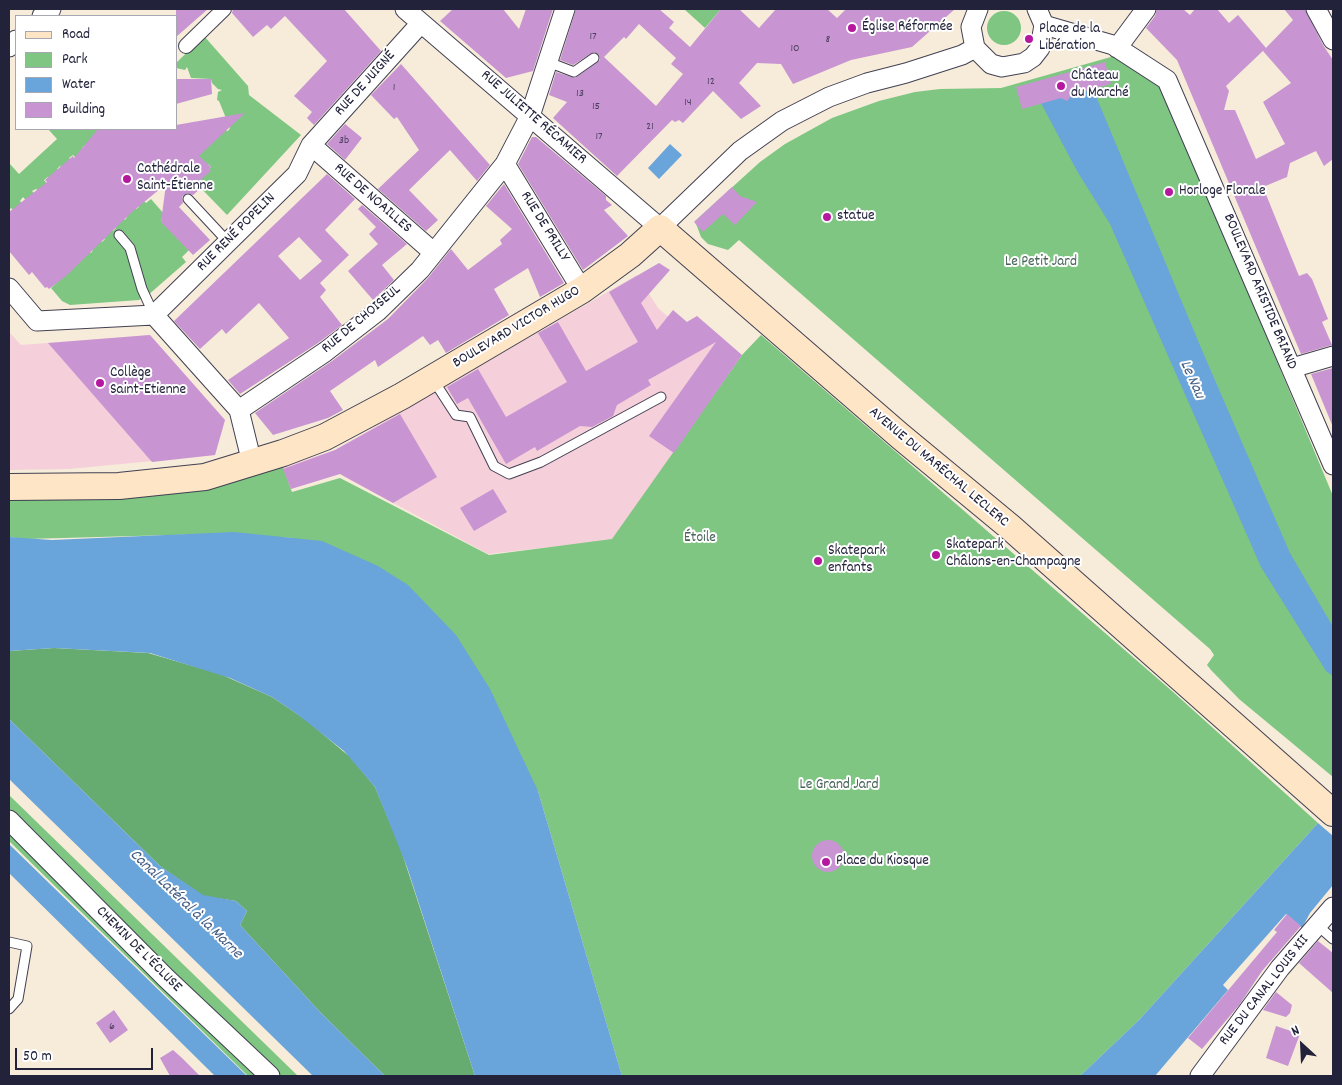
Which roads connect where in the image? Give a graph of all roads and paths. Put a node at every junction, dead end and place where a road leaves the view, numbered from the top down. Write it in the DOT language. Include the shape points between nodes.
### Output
graph roads {
  1 [pos="224,9"];
  2 [pos="405,9"];
  3 [pos="565,9"];
  4 [pos="978,9"];
  5 [pos="1146,9"];
  6 [pos="1316,9"];
  7 [pos="1040,17"];
  8 [pos="421,23"];
  9 [pos="1333,40"];
  10 [pos="186,46"];
  11 [pos="975,48"];
  12 [pos="1118,48"];
  13 [pos="594,58"];
  14 [pos="548,62"];
  15 [pos="530,116"];
  16 [pos="312,145"];
  17 [pos="505,164"];
  18 [pos="188,199"];
  19 [pos="660,228"];
  20 [pos="119,236"];
  21 [pos="228,242"];
  22 [pos="433,252"];
  23 [pos="9,288"];
  24 [pos="582,290"];
  25 [pos="154,315"];
  26 [pos="1333,356"];
  27 [pos="1292,368"];
  28 [pos="432,378"];
  29 [pos="661,397"];
  30 [pos="239,410"];
  31 [pos="252,463"];
  32 [pos="1333,465"];
  33 [pos="9,487"];
  34 [pos="1333,812"];
  35 [pos="9,820"];
  36 [pos="1333,907"];
  37 [pos="1317,925"];
  38 [pos="1333,939"];
  39 [pos="9,942"];
  40 [pos="9,1009"];
  41 [pos="270,1076"];
  42 [pos="1200,1076"];
  1 -- 10 [label="street"];
  2 -- 8 [label="street, RUE JULIETTE RÉCAMIER"];
  3 -- 14 [label="street, RUE DE CHOISEUL"];
  4 -- 11 [label="street" via="971,27"];
  5 -- 12 [label="street"];
  6 -- 9 [label="street"];
  7 -- 11 [label="street" via="1040,48 1024,64 1008,67 991,64"];
  7 -- 12 [label="street, BOULEVARD ARISTIDE BRIAND"];
  8 -- 15 [label="street, RUE JULIETTE RÉCAMIER"];
  8 -- 16 [label="street, RUE DE JUIGNÉ"];
  11 -- 19 [label="street, BOULEVARD VICTOR HUGO" via="829,97 782,121 740,151"];
  12 -- 27 [label="street, BOULEVARD ARISTIDE BRIAND" via="1167,80"];
  13 -- 14 [label="lane" via="574,72"];
  14 -- 15 [label="street, RUE DE CHOISEUL"];
  15 -- 17 [label="street, RUE DE CHOISEUL"];
  15 -- 19 [label="street, RUE JULIETTE RÉCAMIER"];
  16 -- 21 [label="street, RUE RENÉ POPELIN" via="297,174"];
  16 -- 22 [label="street, RUE DE NOAILLES"];
  17 -- 22 [label="street, RUE DE CHOISEUL"];
  17 -- 24 [label="street, RUE DE PRILLY"];
  18 -- 21 [label="lane"];
  19 -- 24 [label="main road, BOULEVARD VICTOR HUGO"];
  19 -- 34 [label="main road, AVENUE DU MARÉCHAL LECLERC" via="1017,534"];
  20 -- 25 [label="lane" via="130,248 142,289"];
  21 -- 25 [label="street, RUE RENÉ POPELIN"];
  22 -- 30 [label="street, RUE DE CHOISEUL" via="420,270 378,311 325,352"];
  23 -- 25 [label="street" via="38,321"];
  24 -- 28 [label="main road, BOULEVARD VICTOR HUGO"];
  25 -- 30 [label="street"];
  26 -- 27 [label="street"];
  27 -- 32 [label="street, BOULEVARD ARISTIDE BRIAND"];
  28 -- 29 [label="lane" via="456,415 470,416 494,466 509,474 542,462"];
  28 -- 31 [label="main road, BOULEVARD VICTOR HUGO" via="325,437"];
  30 -- 31 [label="street"];
  31 -- 33 [label="main road, BOULEVARD VICTOR HUGO" via="205,477 160,482 117,486"];
  35 -- 41 [label="street, CHEMIN DE L'ÉCLUSE" via="166,978"];
  36 -- 37 [label="street, RUE DU CANAL LOUIS XII"];
  37 -- 38 [label="lane"];
  37 -- 42 [label="street, RUE DU CANAL LOUIS XII" via="1280,968"];
  39 -- 40 [label="lane" via="27,946 18,999"];
}
